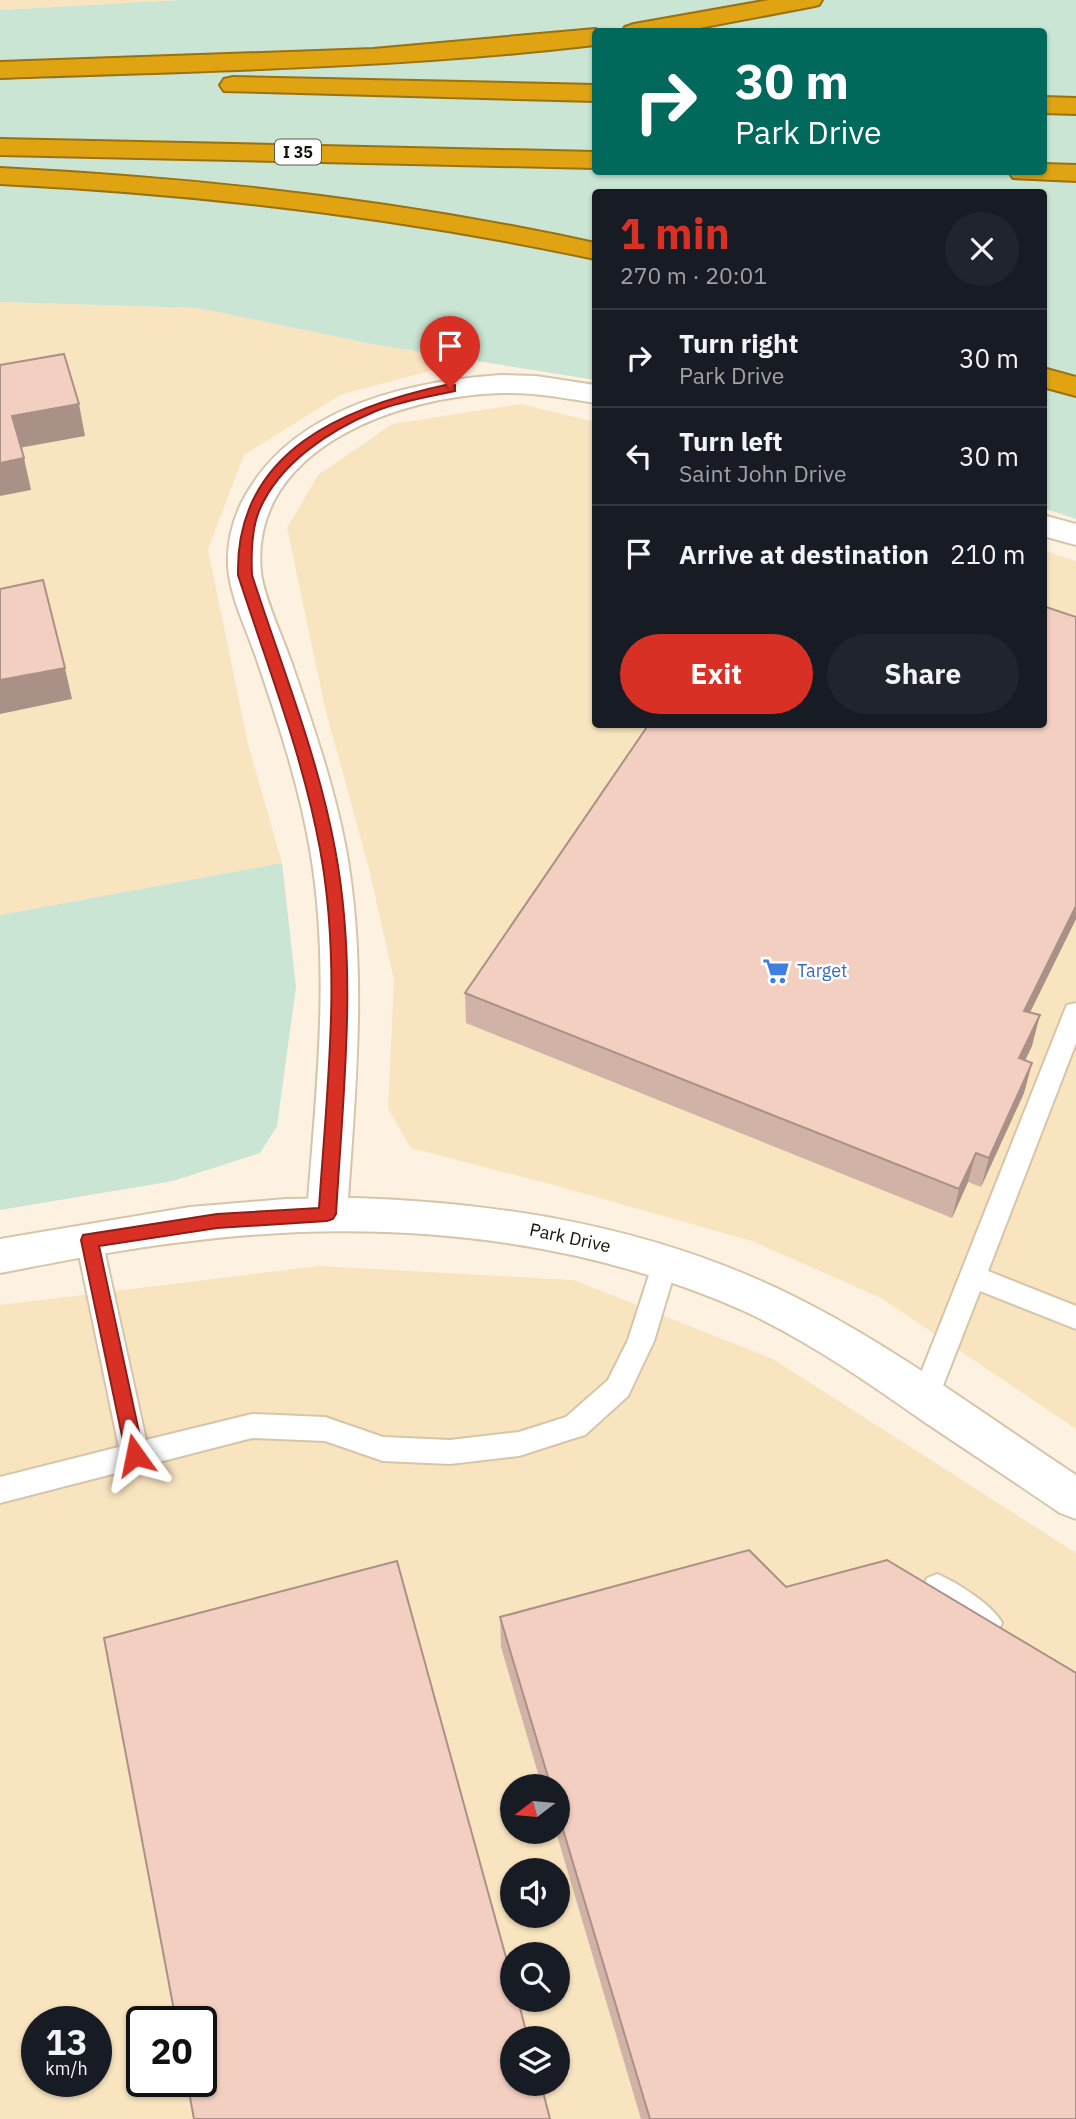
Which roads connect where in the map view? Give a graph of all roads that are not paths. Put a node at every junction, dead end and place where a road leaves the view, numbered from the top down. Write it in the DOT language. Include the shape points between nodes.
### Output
graph roads {
  1 [pos="810,0"];
  2 [pos="656,28"];
  3 [pos="592,37"];
  4 [pos="0,70"];
  5 [pos="0,81"];
  6 [pos="592,93"];
  7 [pos="1047,105"];
  8 [pos="1076,106"];
  9 [pos="0,147"];
  10 [pos="592,160"];
  11 [pos="1047,172"];
  12 [pos="1076,173"];
  13 [pos="0,176"];
  14 [pos="592,250"];
  15 [pos="1047,378"];
  16 [pos="1076,387"];
  17 [pos="592,394"];
  18 [pos="1047,526"];
  19 [pos="1076,535"];
  20 [pos="1076,1012"];
  21 [pos="327,1214"];
  22 [pos="89,1240"];
  23 [pos="0,1256"];
  24 [pos="665,1262"];
  25 [pos="973,1277"];
  26 [pos="1076,1318"];
  27 [pos="925,1398"];
  28 [pos="135,1455"];
  29 [pos="0,1490"];
  30 [pos="1076,1499"];
  31 [pos="937,1587"];
  32 [pos="1012,1640"];
  1 -- 2 [label="highway"];
  3 -- 4 [label="highway" via="344,57"];
  5 -- 6 [label="highway"];
  7 -- 8 [label="highway"];
  9 -- 10 [label="highway, I 35"];
  11 -- 12 [label="highway"];
  13 -- 14 [label="highway" via="313,200 494,229"];
  15 -- 16 [label="highway"];
  17 -- 21 [label="street" via="501,384 450,388 372,409 330,429 296,454 272,478 253,511 244,545 245,575 314,789 337,913 338,1050"];
  18 -- 19 [label="street"];
  20 -- 25 [label="lane"];
  21 -- 22 [label="street, Park Drive" via="217,1221"];
  21 -- 24 [label="street, Park Drive" via="519,1227 610,1245"];
  22 -- 23 [label="street, Park Drive"];
  22 -- 28 [label="lane"];
  24 -- 27 [label="street, Park Drive" via="760,1299 840,1342"];
  24 -- 28 [label="lane" via="642,1341 618,1388 575,1426 519,1444 450,1452 383,1449 325,1429 252,1426"];
  25 -- 26 [label="lane"];
  25 -- 27 [label="lane"];
  27 -- 30 [label="street, Park Drive"];
  28 -- 29 [label="lane"];
  31 -- 32 [label="lane"];
}
